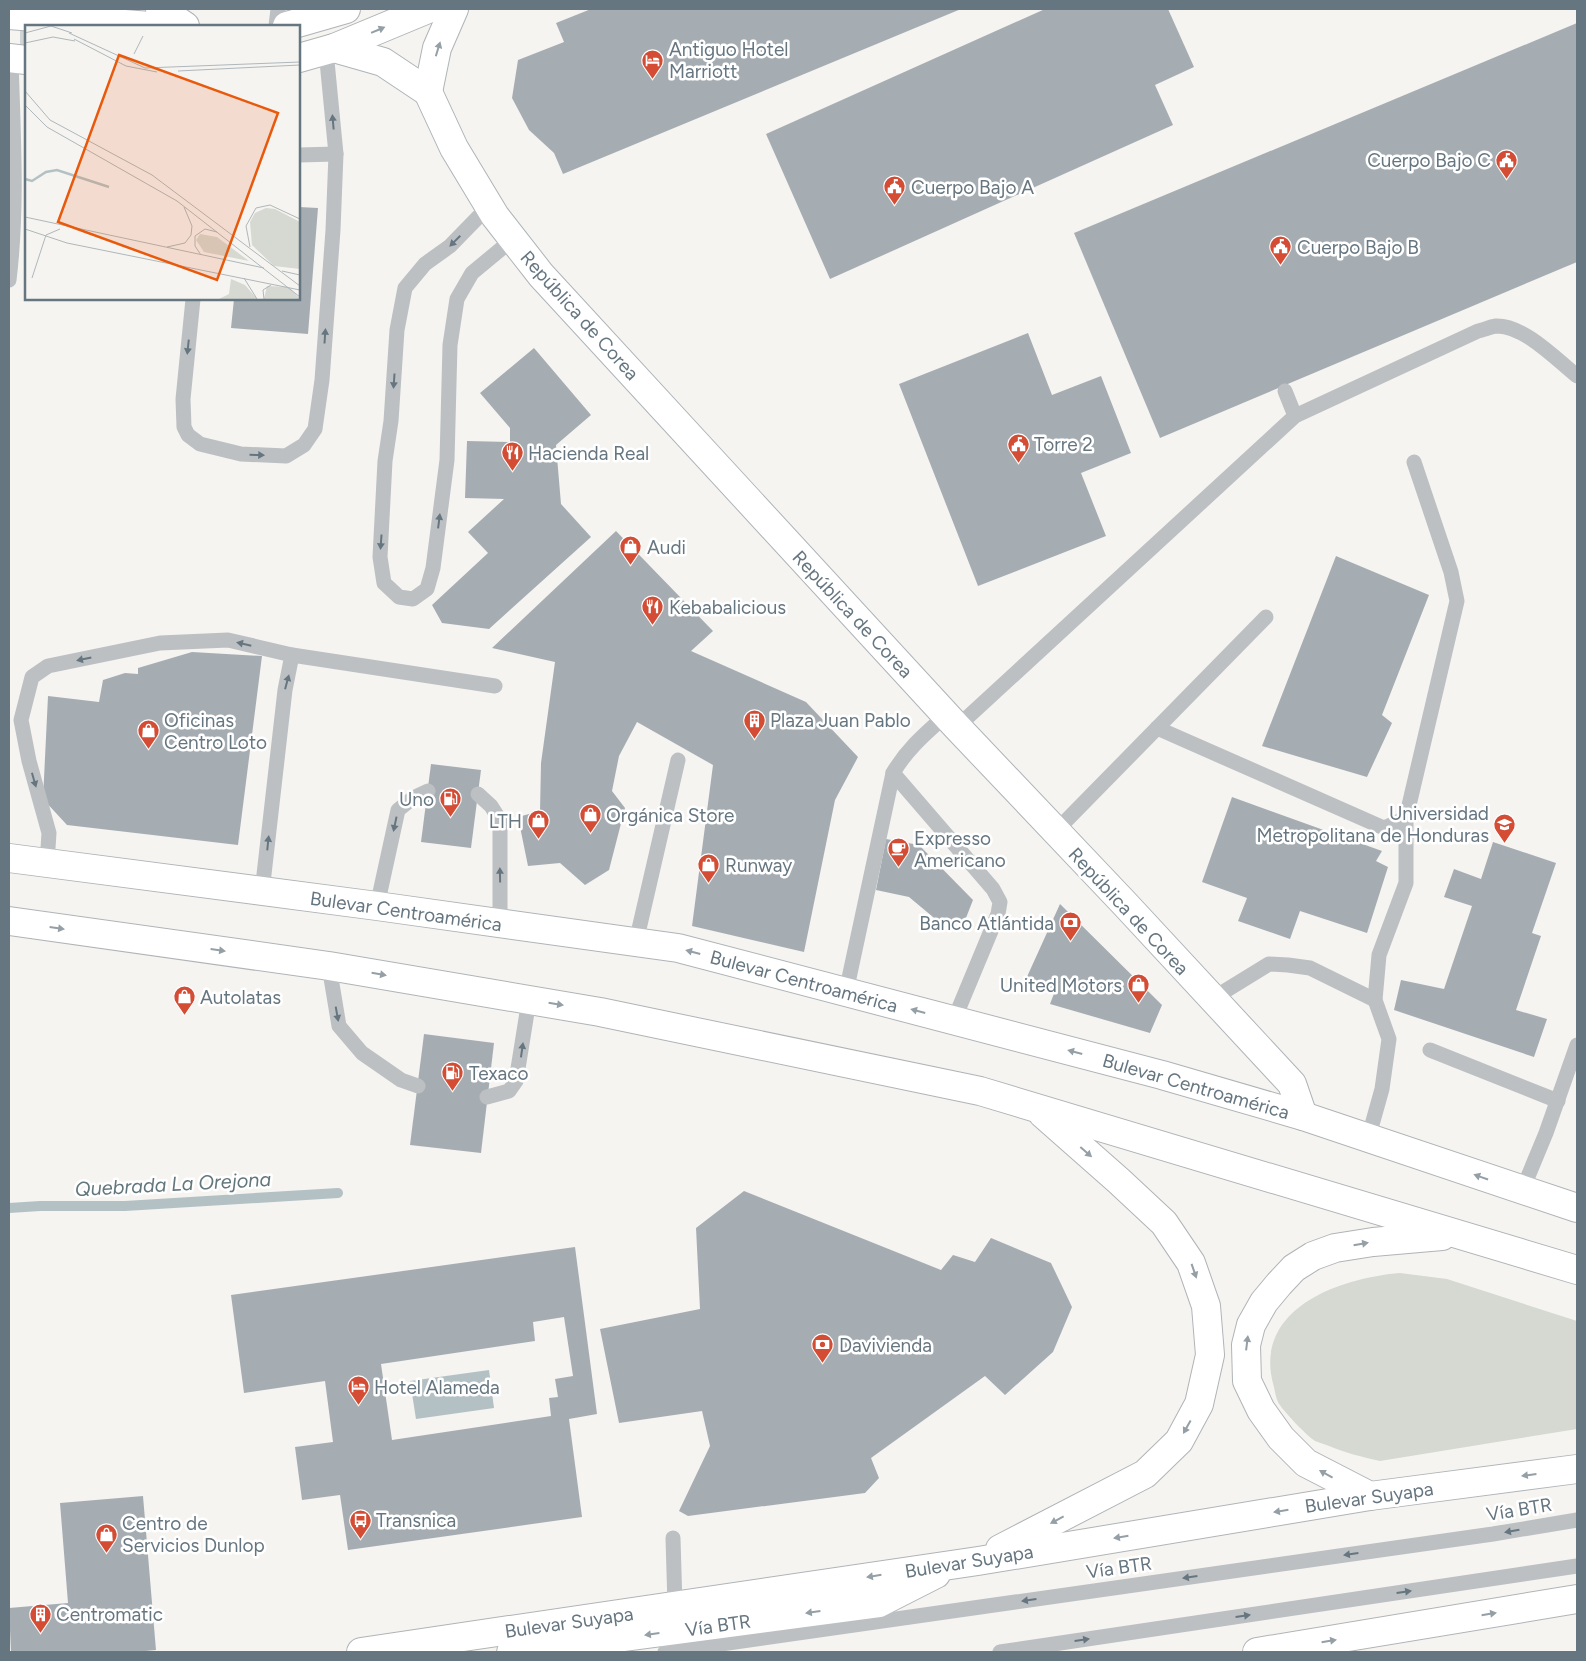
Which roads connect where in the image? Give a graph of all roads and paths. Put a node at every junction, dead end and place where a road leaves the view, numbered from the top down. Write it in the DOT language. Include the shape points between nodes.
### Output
graph roads {
  1 [pos="160,9"];
  2 [pos="278,9"];
  3 [pos="346,9"];
  4 [pos="428,9"];
  5 [pos="454,9"];
  6 [pos="50,14"];
  7 [pos="9,15"];
  8 [pos="142,25"];
  9 [pos="184,25"];
  10 [pos="276,25"];
  11 [pos="290,25"];
  12 [pos="330,49"];
  13 [pos="15,51"];
  14 [pos="300,58"];
  15 [pos="428,92"];
  16 [pos="336,154"];
  17 [pos="300,155"];
  18 [pos="489,206"];
  19 [pos="513,239"];
  20 [pos="9,280"];
  21 [pos="193,300"];
  22 [pos="1577,376"];
  23 [pos="1285,391"];
  24 [pos="1295,416"];
  25 [pos="1414,462"];
  26 [pos="1266,617"];
  27 [pos="292,655"];
  28 [pos="495,686"];
  29 [pos="951,721"];
  30 [pos="1157,728"];
  31 [pos="678,760"];
  32 [pos="893,772"];
  33 [pos="428,791"];
  34 [pos="478,794"];
  35 [pos="1406,818"];
  36 [pos="1055,832"];
  37 [pos="9,858"];
  38 [pos="46,863"];
  39 [pos="262,892"];
  40 [pos="378,906"];
  41 [pos="9,921"];
  42 [pos="500,923"];
  43 [pos="636,942"];
  44 [pos="329,966"];
  45 [pos="846,992"];
  46 [pos="1212,999"];
  47 [pos="529,1000"];
  48 [pos="1375,1000"];
  49 [pos="954,1020"];
  50 [pos="1577,1045"];
  51 [pos="1430,1050"];
  52 [pos="418,1086"];
  53 [pos="487,1098"];
  54 [pos="1558,1102"];
  55 [pos="1036,1108"];
  56 [pos="1303,1116"];
  57 [pos="1368,1139"];
  58 [pos="1522,1191"];
  59 [pos="1577,1208"];
  60 [pos="1458,1234"];
  61 [pos="1577,1270"];
  62 [pos="1577,1469"];
  63 [pos="1370,1496"];
  64 [pos="1577,1520"];
  65 [pos="673,1538"];
  66 [pos="968,1562"];
  67 [pos="1577,1566"];
  68 [pos="1577,1599"];
  69 [pos="675,1606"];
  70 [pos="361,1652"];
  71 [pos="511,1652"];
  72 [pos="665,1652"];
  73 [pos="1000,1652"];
  74 [pos="1257,1652"];
  1 -- 9 [label="main road"];
  2 -- 10 [label="lane"];
  3 -- 11 [label="main road"];
  12 -- 4 [label="main road, one-way"];
  15 -- 5 [label="main road, one-way" via="437,48"];
  6 -- 7 [label="main road"];
  6 -- 8 [label="main road"];
  12 -- 14 [label="main road"];
  12 -- 15 [label="main road" via="383,62"];
  16 -- 12 [label="lane, one-way"];
  13 -- 20 [label="lane" via="13,244"];
  15 -- 18 [label="main road, República de Corea" via="454,148"];
  16 -- 17 [label="lane"];
  21 -- 16 [label="lane, one-way" via="183,399 184,427 188,435 200,444 241,454 286,456 304,445 314,429 322,380"];
  18 -- 19 [label="main road, República de Corea"];
  18 -- 19 [label="lane, one-way" via="404,288 385,461 380,557 384,583 399,597 413,599 427,589 433,568 447,460 450,345 456,299 472,273"];
  19 -- 29 [label="main road, República de Corea" via="541,275"];
  22 -- 24 [label="lane" via="1528,337 1513,329 1496,326"];
  23 -- 24 [label="lane"];
  24 -- 29 [label="lane"];
  25 -- 35 [label="lane" via="1451,572 1457,601"];
  26 -- 30 [label="lane"];
  27 -- 28 [label="lane"];
  27 -- 38 [label="lane, one-way" via="228,640 160,643 48,666 32,677 21,720 49,833"];
  39 -- 27 [label="lane, one-way" via="284,690"];
  29 -- 32 [label="lane" via="918,740"];
  29 -- 36 [label="main road, República de Corea"];
  30 -- 35 [label="lane" via="1384,828"];
  30 -- 36 [label="lane"];
  31 -- 43 [label="lane"];
  32 -- 45 [label="lane"];
  32 -- 49 [label="lane" via="993,889 1000,902"];
  33 -- 40 [label="lane, one-way" via="398,810"];
  42 -- 34 [label="lane, one-way" via="500,820"];
  35 -- 48 [label="lane" via="1406,883 1379,955"];
  36 -- 46 [label="main road, República de Corea"];
  37 -- 38 [label="main road, Bulevar Centroamérica"];
  38 -- 39 [label="main road, Bulevar Centroamérica"];
  39 -- 40 [label="main road, Bulevar Centroamérica"];
  40 -- 42 [label="main road, Bulevar Centroamérica"];
  41 -- 44 [label="main road, one-way"];
  42 -- 43 [label="main road, Bulevar Centroamérica"];
  45 -- 43 [label="main road, Bulevar Centroamérica, one-way" via="678,948"];
  44 -- 47 [label="main road, one-way"];
  44 -- 52 [label="lane, one-way" via="339,1026 362,1053 401,1080"];
  49 -- 45 [label="main road, Bulevar Centroamérica, one-way"];
  46 -- 48 [label="lane" via="1269,964 1310,968"];
  46 -- 56 [label="main road, República de Corea" via="1292,1084"];
  53 -- 47 [label="lane, one-way" via="509,1091 516,1081"];
  47 -- 55 [label="main road, one-way" via="970,1089"];
  48 -- 57 [label="lane" via="1389,1040 1382,1089"];
  56 -- 49 [label="main road, Bulevar Centroamérica, one-way"];
  50 -- 54 [label="lane"];
  51 -- 54 [label="lane"];
  54 -- 58 [label="lane"];
  55 -- 60 [label="main road"];
  55 -- 66 [label="main road, one-way" via="1164,1223 1191,1263 1206,1306 1210,1355 1200,1404 1179,1441 1145,1474"];
  56 -- 57 [label="main road, Bulevar Centroamérica"];
  58 -- 57 [label="main road, Bulevar Centroamérica, one-way"];
  58 -- 59 [label="main road, Bulevar Centroamérica"];
  60 -- 61 [label="main road"];
  63 -- 60 [label="main road, one-way" via="1306,1463 1281,1438 1261,1410 1248,1381 1246,1345 1251,1325 1278,1284 1312,1256 1335,1248 1373,1242"];
  62 -- 63 [label="main road, Bulevar Suyapa, one-way"];
  63 -- 66 [label="main road, Bulevar Suyapa, one-way"];
  64 -- 72 [label="lane, Vía BTR, one-way"];
  65 -- 69 [label="lane"];
  66 -- 69 [label="main road, Bulevar Suyapa, one-way"];
  66 -- 71 [label="main road, one-way" via="879,1604"];
  73 -- 67 [label="lane, one-way"];
  74 -- 68 [label="main road, one-way"];
  69 -- 70 [label="main road, Bulevar Suyapa"];
}
